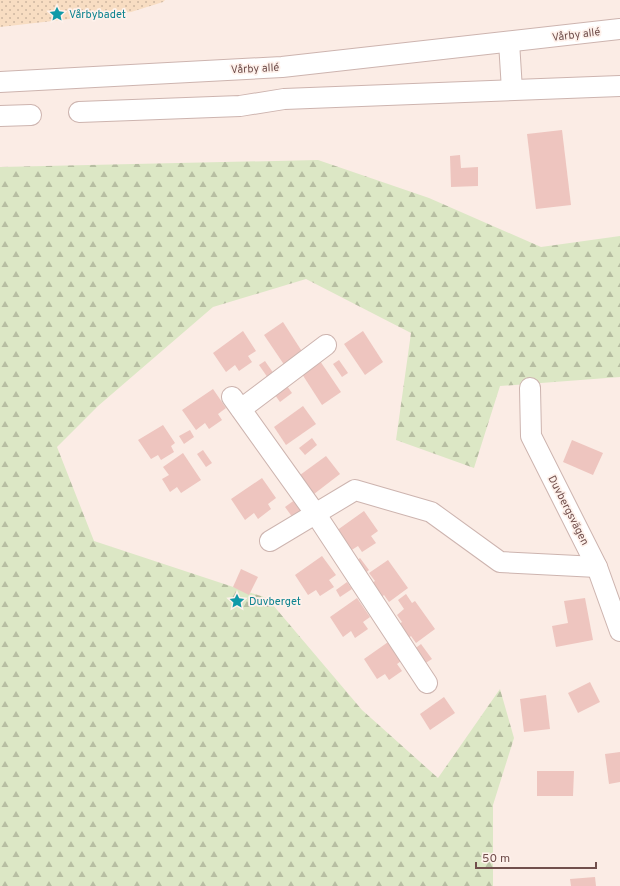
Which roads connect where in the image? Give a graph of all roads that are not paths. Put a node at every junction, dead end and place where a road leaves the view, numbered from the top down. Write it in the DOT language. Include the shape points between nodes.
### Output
graph roads {
  1 [pos="620,29"];
  2 [pos="509,42"];
  3 [pos="0,82"];
  4 [pos="620,86"];
  5 [pos="512,90"];
  6 [pos="79,112"];
  7 [pos="32,115"];
  8 [pos="0,116"];
  9 [pos="326,344"];
  10 [pos="530,388"];
  11 [pos="315,513"];
  12 [pos="270,541"];
  13 [pos="598,567"];
  14 [pos="620,631"];
  15 [pos="426,683"];
  1 -- 2 [label="street, Vårby allé"];
  2 -- 3 [label="street, Vårby allé" via="282,67"];
  2 -- 5 [label="street"];
  4 -- 5 [label="street"];
  5 -- 6 [label="street" via="284,99 240,106"];
  7 -- 8 [label="street"];
  9 -- 11 [label="street" via="236,403"];
  10 -- 13 [label="street, Duvbergsvägen" via="531,436"];
  11 -- 12 [label="street"];
  11 -- 13 [label="street" via="355,490 431,512 500,562"];
  11 -- 15 [label="street"];
  13 -- 14 [label="street, Duvbergsvägen"];
}
